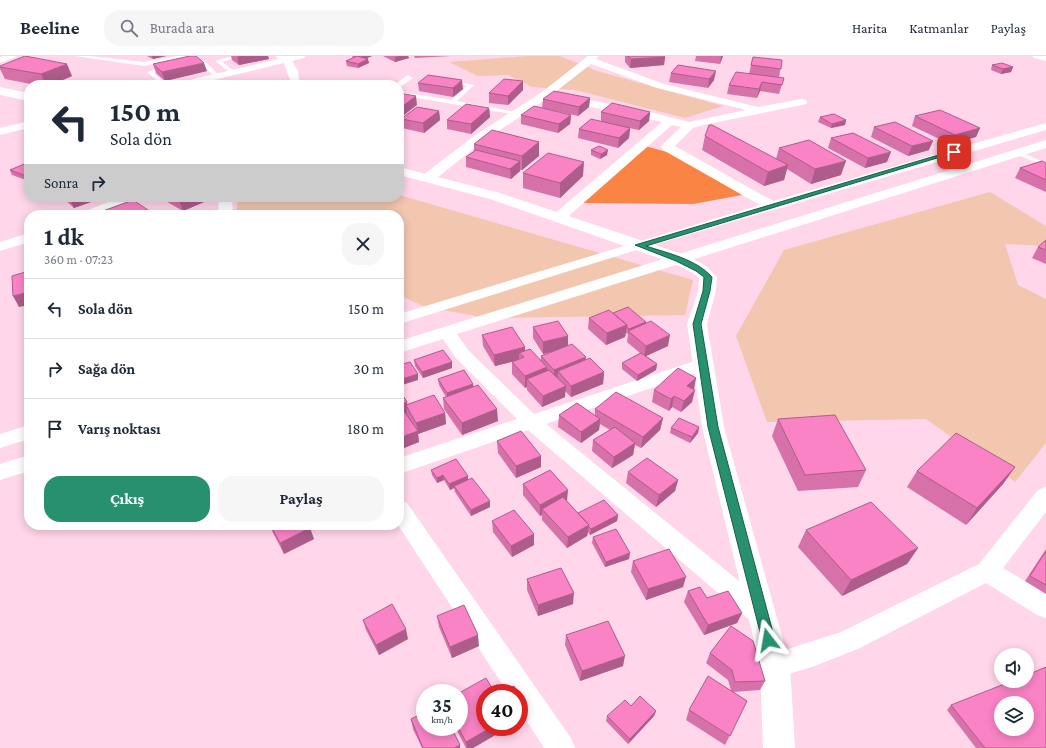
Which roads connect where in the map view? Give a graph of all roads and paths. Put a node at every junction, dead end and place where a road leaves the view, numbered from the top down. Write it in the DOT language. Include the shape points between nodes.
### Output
graph roads {
  1 [pos="13,56"];
  2 [pos="78,56"];
  3 [pos="185,56"];
  4 [pos="238,56"];
  5 [pos="301,56"];
  6 [pos="1036,56"];
  7 [pos="283,58"];
  8 [pos="592,58"];
  9 [pos="1046,58"];
  10 [pos="0,60"];
  11 [pos="186,64"];
  12 [pos="172,67"];
  13 [pos="232,72"];
  14 [pos="217,76"];
  15 [pos="408,78"];
  16 [pos="159,80"];
  17 [pos="201,80"];
  18 [pos="295,80"];
  19 [pos="445,82"];
  20 [pos="404,84"];
  21 [pos="404,90"];
  22 [pos="0,91"];
  23 [pos="546,94"];
  24 [pos="24,96"];
  25 [pos="453,102"];
  26 [pos="802,102"];
  27 [pos="758,110"];
  28 [pos="518,113"];
  29 [pos="670,121"];
  30 [pos="24,125"];
  31 [pos="689,126"];
  32 [pos="1046,126"];
  33 [pos="0,132"];
  34 [pos="1046,144"];
  35 [pos="1018,153"];
  36 [pos="1046,165"];
  37 [pos="404,172"];
  38 [pos="428,178"];
  39 [pos="120,202"];
  40 [pos="771,206"];
  41 [pos="100,210"];
  42 [pos="558,218"];
  43 [pos="24,239"];
  44 [pos="15,242"];
  45 [pos="24,245"];
  46 [pos="638,245"];
  47 [pos="0,247"];
  48 [pos="679,259"];
  49 [pos="404,317"];
  50 [pos="447,332"];
  51 [pos="404,345"];
  52 [pos="704,364"];
  53 [pos="532,423"];
  54 [pos="24,434"];
  55 [pos="0,441"];
  56 [pos="404,464"];
  57 [pos="24,465"];
  58 [pos="0,472"];
  59 [pos="1046,496"];
  60 [pos="404,516"];
  61 [pos="987,571"];
  62 [pos="1046,607"];
  63 [pos="762,615"];
  64 [pos="775,665"];
  65 [pos="560,748"];
  66 [pos="779,748"];
  1 -- 10 [label="street"];
  2 -- 3 [label="lane" via="144,64"];
  4 -- 13 [label="lane" via="218,61"];
  5 -- 7 [label="street"];
  6 -- 9 [label="street"];
  7 -- 13 [label="street"];
  7 -- 18 [label="street" via="294,71"];
  8 -- 23 [label="street"];
  8 -- 27 [label="street" via="661,86"];
  11 -- 14 [label="lane" via="201,61"];
  12 -- 16 [label="lane" via="150,72"];
  13 -- 14 [label="street"];
  14 -- 17 [label="street"];
  15 -- 20 [label="street"];
  19 -- 25 [label="lane" via="471,85"];
  21 -- 25 [label="lane"];
  22 -- 24 [label="street"];
  23 -- 28 [label="street"];
  23 -- 29 [label="street"];
  25 -- 28 [label="lane"];
  26 -- 27 [label="street"];
  27 -- 31 [label="street"];
  28 -- 38 [label="street" via="478,139"];
  29 -- 31 [label="street"];
  29 -- 42 [label="street"];
  30 -- 33 [label="street"];
  31 -- 40 [label="street" via="667,147"];
  32 -- 40 [label="street"];
  34 -- 35 [label="street"];
  35 -- 36 [label="lane"];
  35 -- 48 [label="street"];
  37 -- 38 [label="street"];
  38 -- 42 [label="street" via="495,196"];
  39 -- 41 [label="street"];
  40 -- 46 [label="street"];
  42 -- 46 [label="street"];
  43 -- 44 [label="street"];
  44 -- 45 [label="street"];
  44 -- 47 [label="street"];
  46 -- 48 [label="street"];
  46 -- 49 [label="street"];
  48 -- 50 [label="street"];
  48 -- 52 [label="street" via="708,277 707,291 697,324"];
  50 -- 51 [label="street"];
  50 -- 53 [label="street" via="462,354"];
  52 -- 53 [label="street"];
  52 -- 63 [label="street" via="713,427"];
  53 -- 56 [label="street"];
  53 -- 63 [label="street"];
  54 -- 55 [label="street"];
  57 -- 58 [label="street"];
  59 -- 61 [label="street"];
  60 -- 65 [label="street"];
  61 -- 62 [label="street"];
  61 -- 64 [label="street" via="849,641"];
  63 -- 64 [label="street"];
  64 -- 66 [label="street"];
}
